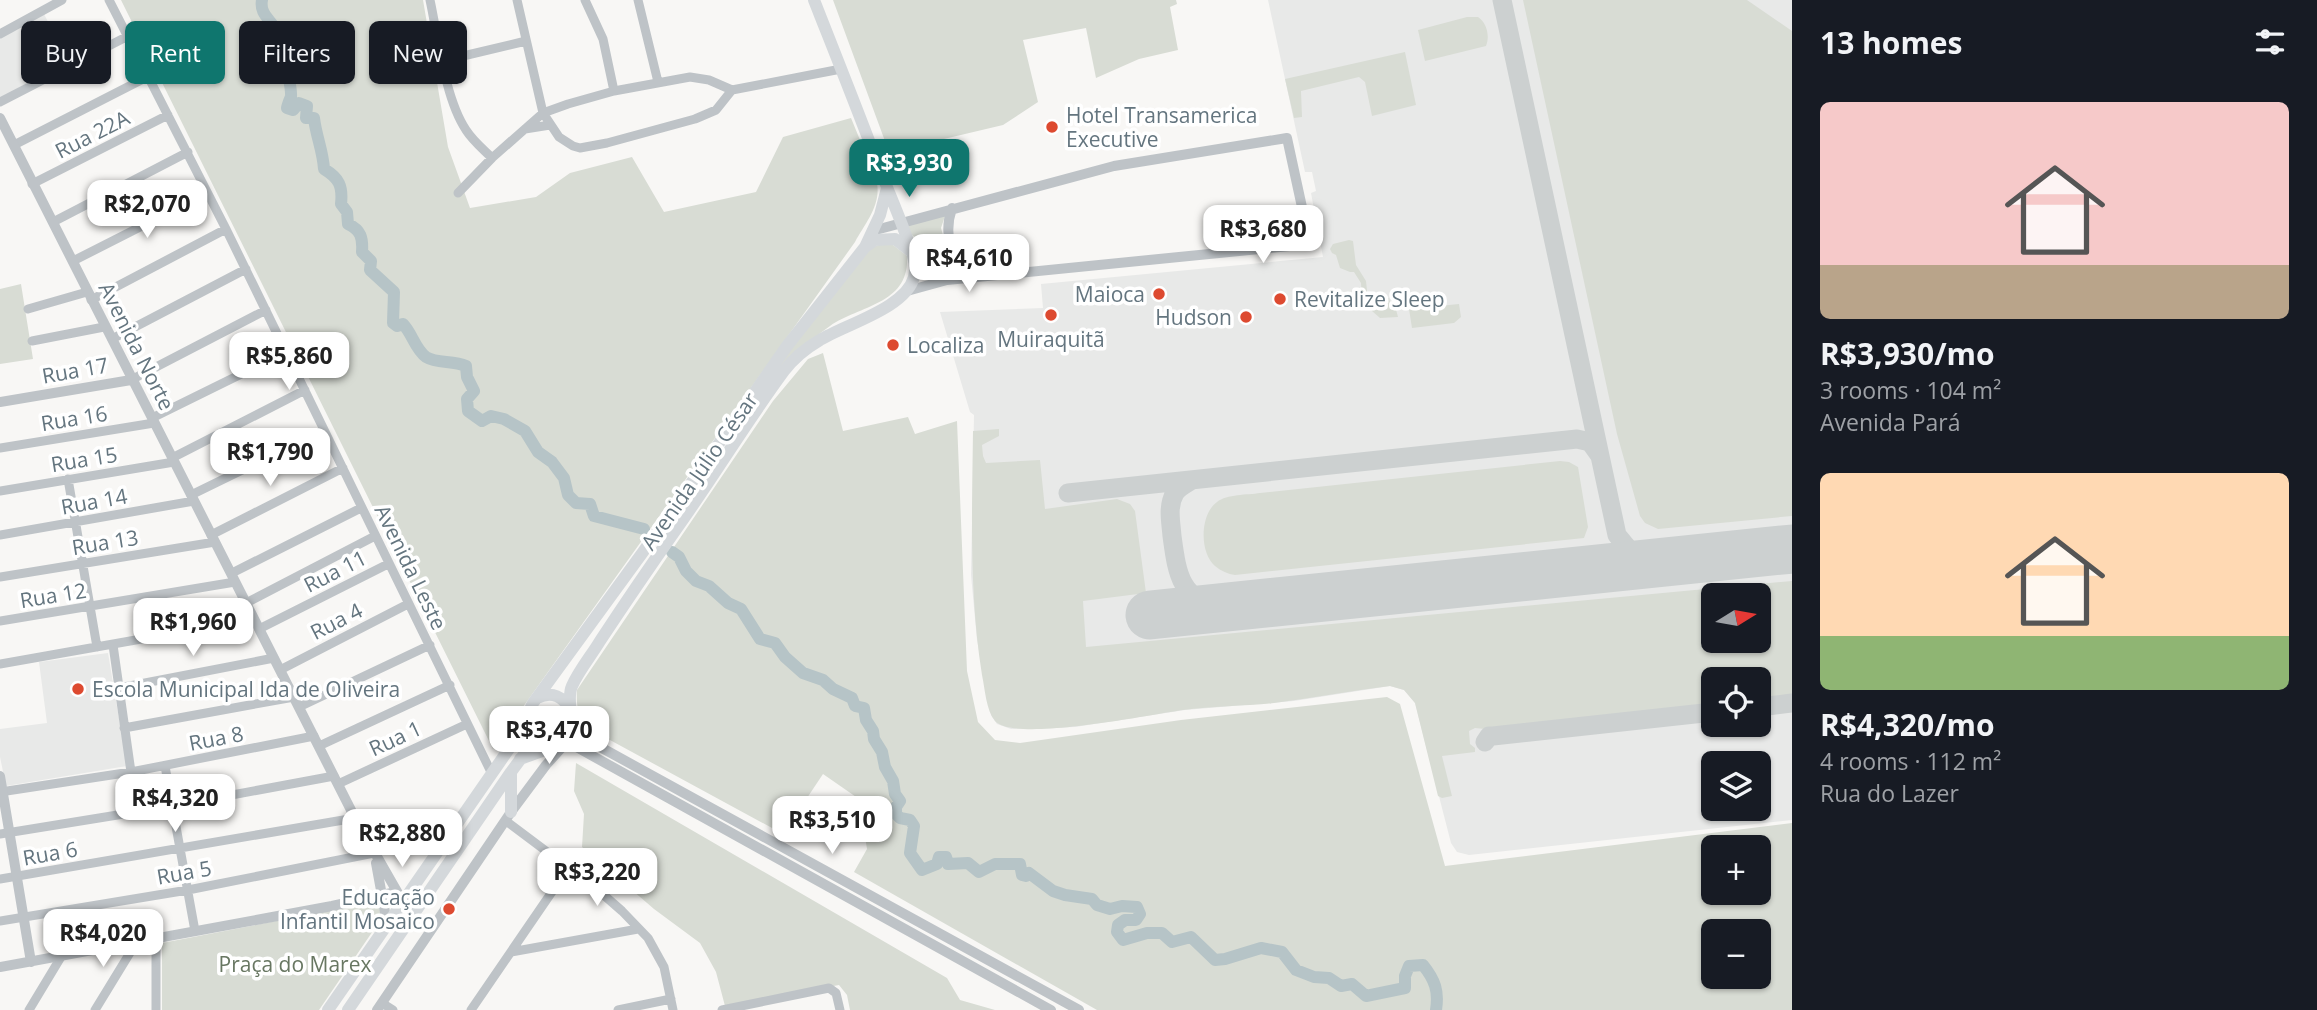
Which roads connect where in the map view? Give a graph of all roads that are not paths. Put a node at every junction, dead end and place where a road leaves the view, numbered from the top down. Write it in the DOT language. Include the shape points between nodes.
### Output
graph roads {
  1 [pos="62,0"];
  2 [pos="109,0"];
  3 [pos="430,0"];
  4 [pos="517,0"];
  5 [pos="585,0"];
  6 [pos="638,0"];
  7 [pos="814,0"];
  8 [pos="434,21"];
  9 [pos="125,30"];
  10 [pos="0,34"];
  11 [pos="125,38"];
  12 [pos="526,41"];
  13 [pos="467,55"];
  14 [pos="841,69"];
  15 [pos="658,82"];
  16 [pos="133,84"];
  17 [pos="153,84"];
  18 [pos="449,84"];
  19 [pos="732,90"];
  20 [pos="614,91"];
  21 [pos="0,102"];
  22 [pos="543,113"];
  23 [pos="168,115"];
  24 [pos="0,118"];
  25 [pos="550,125"];
  26 [pos="525,129"];
  27 [pos="14,145"];
  28 [pos="188,152"];
  29 [pos="492,158"];
  30 [pos="32,184"];
  31 [pos="887,188"];
  32 [pos="207,193"];
  33 [pos="458,193"];
  34 [pos="951,208"];
  35 [pos="53,222"];
  36 [pos="900,223"];
  37 [pos="226,229"];
  38 [pos="872,231"];
  39 [pos="865,247"];
  40 [pos="912,252"];
  41 [pos="73,261"];
  42 [pos="246,269"];
  43 [pos="973,278"];
  44 [pos="907,292"];
  45 [pos="89,296"];
  46 [pos="28,309"];
  47 [pos="266,310"];
  48 [pos="104,327"];
  49 [pos="112,340"];
  50 [pos="32,341"];
  51 [pos="286,352"];
  52 [pos="131,380"];
  53 [pos="305,390"];
  54 [pos="0,402"];
  55 [pos="153,420"];
  56 [pos="324,430"];
  57 [pos="0,448"];
  58 [pos="173,460"];
  59 [pos="343,468"];
  60 [pos="68,480"];
  61 [pos="0,491"];
  62 [pos="193,498"];
  63 [pos="361,508"];
  64 [pos="75,522"];
  65 [pos="0,535"];
  66 [pos="374,536"];
  67 [pos="213,538"];
  68 [pos="82,563"];
  69 [pos="388,564"];
  70 [pos="0,578"];
  71 [pos="233,578"];
  72 [pos="246,603"];
  73 [pos="408,604"];
  74 [pos="90,607"];
  75 [pos="0,621"];
  76 [pos="257,624"];
  77 [pos="113,645"];
  78 [pos="430,645"];
  79 [pos="97,648"];
  80 [pos="274,659"];
  81 [pos="0,664"];
  82 [pos="280,670"];
  83 [pos="450,685"];
  84 [pos="119,688"];
  85 [pos="537,699"];
  86 [pos="296,702"];
  87 [pos="528,714"];
  88 [pos="570,715"];
  89 [pos="467,724"];
  90 [pos="124,728"];
  91 [pos="556,738"];
  92 [pos="316,741"];
  93 [pos="520,760"];
  94 [pos="165,766"];
  95 [pos="131,772"];
  96 [pos="511,772"];
  97 [pos="492,774"];
  98 [pos="0,776"];
  99 [pos="336,780"];
  100 [pos="1,792"];
  101 [pos="173,806"];
  102 [pos="508,816"];
  103 [pos="355,818"];
  104 [pos="5,833"];
  105 [pos="181,848"];
  106 [pos="374,853"];
  107 [pos="569,867"];
  108 [pos="17,876"];
  109 [pos="378,877"];
  110 [pos="0,879"];
  111 [pos="188,890"];
  112 [pos="382,895"];
  113 [pos="400,897"];
  114 [pos="361,900"];
  115 [pos="24,917"];
  116 [pos="0,921"];
  117 [pos="638,929"];
  118 [pos="195,931"];
  119 [pos="384,931"];
  120 [pos="156,939"];
  121 [pos="136,943"];
  122 [pos="511,951"];
  123 [pos="61,957"];
  124 [pos="31,962"];
  125 [pos="0,967"];
  126 [pos="671,999"];
  127 [pos="379,1006"];
  128 [pos="29,1010"];
  129 [pos="95,1010"];
  130 [pos="156,1010"];
  131 [pos="328,1010"];
  132 [pos="348,1010"];
  133 [pos="393,1010"];
  134 [pos="471,1010"];
  135 [pos="618,1010"];
  136 [pos="673,1010"];
  137 [pos="722,1010"];
  138 [pos="840,1010"];
  139 [pos="1051,1010"];
  140 [pos="1079,1010"];
  1 -- 10 [label="street"];
  2 -- 9 [label="street, Avenida Leste"];
  3 -- 8 [label="street"];
  4 -- 12 [label="street"];
  5 -- 20 [label="street" via="603,38"];
  6 -- 15 [label="street"];
  7 -- 14 [label="main road"];
  11 -- 21 [label="street"];
  12 -- 13 [label="street"];
  12 -- 22 [label="street"];
  14 -- 19 [label="street"];
  14 -- 31 [label="main road"];
  15 -- 19 [label="street" via="701,78"];
  15 -- 20 [label="street"];
  16 -- 27 [label="street"];
  17 -- 23 [label="street, Avenida Leste"];
  18 -- 29 [label="street" via="459,118"];
  19 -- 25 [label="street" via="711,113 607,143 573,146"];
  20 -- 22 [label="street"];
  22 -- 25 [label="street"];
  22 -- 26 [label="street"];
  23 -- 28 [label="street, Avenida Leste"];
  23 -- 30 [label="street, Rua 22A"];
  24 -- 27 [label="street, Avenida Norte"];
  25 -- 26 [label="street"];
  26 -- 29 [label="street"];
  27 -- 30 [label="street, Avenida Norte"];
  28 -- 32 [label="street, Avenida Leste"];
  28 -- 35 [label="street"];
  29 -- 33 [label="street"];
  30 -- 35 [label="street, Avenida Norte"];
  31 -- 36 [label="main road"];
  31 -- 38 [label="main road, Avenida Júlio César"];
  32 -- 37 [label="street, Avenida Leste"];
  32 -- 41 [label="street"];
  34 -- 36 [label="street, Avenida Júlio César"];
  34 -- 43 [label="street" via="950,242 958,265"];
  34 -- 43 [label="street, Avenida Júlio César" via="1114,166 1287,138 1310,244"];
  35 -- 41 [label="street, Avenida Norte"];
  36 -- 38 [label="street, Avenida Júlio César"];
  36 -- 40 [label="main road"];
  37 -- 42 [label="street, Avenida Leste"];
  37 -- 45 [label="street"];
  38 -- 39 [label="main road, Avenida Júlio César"];
  39 -- 40 [label="main road" via="875,240 895,239"];
  39 -- 85 [label="main road, Avenida Júlio César" via="787,346"];
  40 -- 44 [label="main road" via="915,271"];
  41 -- 45 [label="street, Avenida Norte"];
  42 -- 47 [label="street, Avenida Leste"];
  42 -- 49 [label="street"];
  43 -- 44 [label="street, Avenida Júlio César" via="930,283"];
  44 -- 88 [label="main road, Avenida Júlio César" via="819,340 786,368 571,687"];
  45 -- 46 [label="street"];
  45 -- 48 [label="street, Avenida Norte"];
  47 -- 51 [label="street, Avenida Leste"];
  47 -- 52 [label="street, Rua 17"];
  48 -- 49 [label="street, Avenida Norte"];
  48 -- 50 [label="street"];
  49 -- 52 [label="street, Avenida Norte"];
  51 -- 53 [label="street, Avenida Leste"];
  51 -- 55 [label="street, Rua 16"];
  52 -- 54 [label="street, Rua 17"];
  52 -- 55 [label="street, Avenida Norte"];
  53 -- 56 [label="street, Avenida Leste"];
  53 -- 58 [label="street, Rua 15"];
  55 -- 57 [label="street, Rua 16"];
  55 -- 58 [label="street, Avenida Norte"];
  56 -- 59 [label="street, Avenida Leste"];
  56 -- 62 [label="street, Rua 14"];
  58 -- 60 [label="street, Rua 15"];
  58 -- 62 [label="street, Avenida Norte"];
  59 -- 63 [label="street, Avenida Leste"];
  59 -- 67 [label="street, Rua 13"];
  60 -- 61 [label="street, Rua 15"];
  60 -- 64 [label="street"];
  62 -- 64 [label="street, Rua 14"];
  62 -- 67 [label="street, Avenida Norte"];
  63 -- 66 [label="street, Avenida Leste"];
  63 -- 71 [label="street, Rua 12"];
  64 -- 65 [label="street, Rua 14"];
  64 -- 68 [label="street"];
  66 -- 69 [label="street, Avenida Leste"];
  66 -- 72 [label="street"];
  67 -- 68 [label="street, Rua 13"];
  67 -- 71 [label="street, Avenida Norte"];
  68 -- 70 [label="street, Rua 13"];
  68 -- 74 [label="street"];
  69 -- 73 [label="street, Avenida Leste"];
  69 -- 76 [label="street, Rua 11"];
  71 -- 72 [label="street, Avenida Norte"];
  71 -- 74 [label="street, Rua 12"];
  72 -- 76 [label="street, Avenida Norte"];
  73 -- 78 [label="street, Avenida Leste"];
  73 -- 82 [label="street, Rua 4"];
  74 -- 75 [label="street, Rua 12"];
  74 -- 79 [label="street"];
  76 -- 77 [label="street, Rua 11"];
  76 -- 80 [label="street, Avenida Norte"];
  77 -- 79 [label="street, Rua 11"];
  77 -- 84 [label="street"];
  78 -- 83 [label="street, Avenida Leste"];
  78 -- 86 [label="street"];
  79 -- 81 [label="street, Rua 11"];
  80 -- 82 [label="street, Avenida Norte"];
  80 -- 84 [label="street"];
  82 -- 86 [label="street, Avenida Norte"];
  83 -- 89 [label="street, Avenida Leste"];
  83 -- 92 [label="street, Rua 8"];
  84 -- 90 [label="street"];
  85 -- 87 [label="main road"];
  85 -- 88 [label="main road" via="560,697"];
  86 -- 90 [label="street"];
  86 -- 92 [label="street, Avenida Norte"];
  87 -- 91 [label="main road" via="534,730"];
  87 -- 97 [label="main road"];
  88 -- 91 [label="main road" via="566,729"];
  88 -- 140 [label="street" via="577,730 591,742"];
  89 -- 97 [label="street, Avenida Leste"];
  89 -- 99 [label="street, Rua 1"];
  90 -- 95 [label="street"];
  91 -- 93 [label="main road"];
  91 -- 93 [label="main road" via="534,741"];
  91 -- 102 [label="street" via="546,765"];
  91 -- 139 [label="street"];
  92 -- 94 [label="street, Rua 8"];
  92 -- 99 [label="street, Avenida Norte"];
  93 -- 96 [label="main road"];
  94 -- 95 [label="street, Rua 8"];
  94 -- 101 [label="street"];
  95 -- 100 [label="street, Rua 8"];
  96 -- 102 [label="main road"];
  96 -- 132 [label="main road"];
  97 -- 113 [label="main road"];
  98 -- 100 [label="street"];
  99 -- 101 [label="street, Rua 1"];
  99 -- 103 [label="street, Avenida Norte"];
  100 -- 104 [label="street"];
  101 -- 104 [label="street, Rua 1"];
  101 -- 105 [label="street"];
  102 -- 107 [label="street"];
  102 -- 127 [label="street"];
  103 -- 105 [label="street, Rua 6"];
  103 -- 106 [label="street, Avenida Norte"];
  104 -- 108 [label="street"];
  105 -- 108 [label="street, Rua 6"];
  105 -- 111 [label="street"];
  106 -- 109 [label="street"];
  106 -- 111 [label="street, Rua 5"];
  106 -- 113 [label="street, Avenida Norte"];
  107 -- 117 [label="street"];
  107 -- 122 [label="street"];
  108 -- 110 [label="street, Rua 6"];
  108 -- 115 [label="street"];
  109 -- 112 [label="street"];
  109 -- 114 [label="street"];
  111 -- 115 [label="street, Rua 5"];
  111 -- 118 [label="street"];
  112 -- 113 [label="street"];
  112 -- 114 [label="street"];
  112 -- 119 [label="street"];
  113 -- 119 [label="main road"];
  114 -- 118 [label="street"];
  115 -- 116 [label="street, Rua 5"];
  115 -- 124 [label="street"];
  117 -- 122 [label="street"];
  117 -- 126 [label="street" via="660,958"];
  118 -- 120 [label="street"];
  119 -- 131 [label="main road"];
  120 -- 121 [label="street"];
  120 -- 130 [label="street"];
  121 -- 123 [label="street"];
  121 -- 129 [label="street"];
  122 -- 134 [label="street"];
  123 -- 124 [label="street"];
  123 -- 128 [label="street"];
  124 -- 125 [label="street"];
  126 -- 135 [label="street"];
  126 -- 136 [label="street"];
  127 -- 133 [label="street"];
  137 -- 138 [label="street" via="829,988 836,993"];
}
